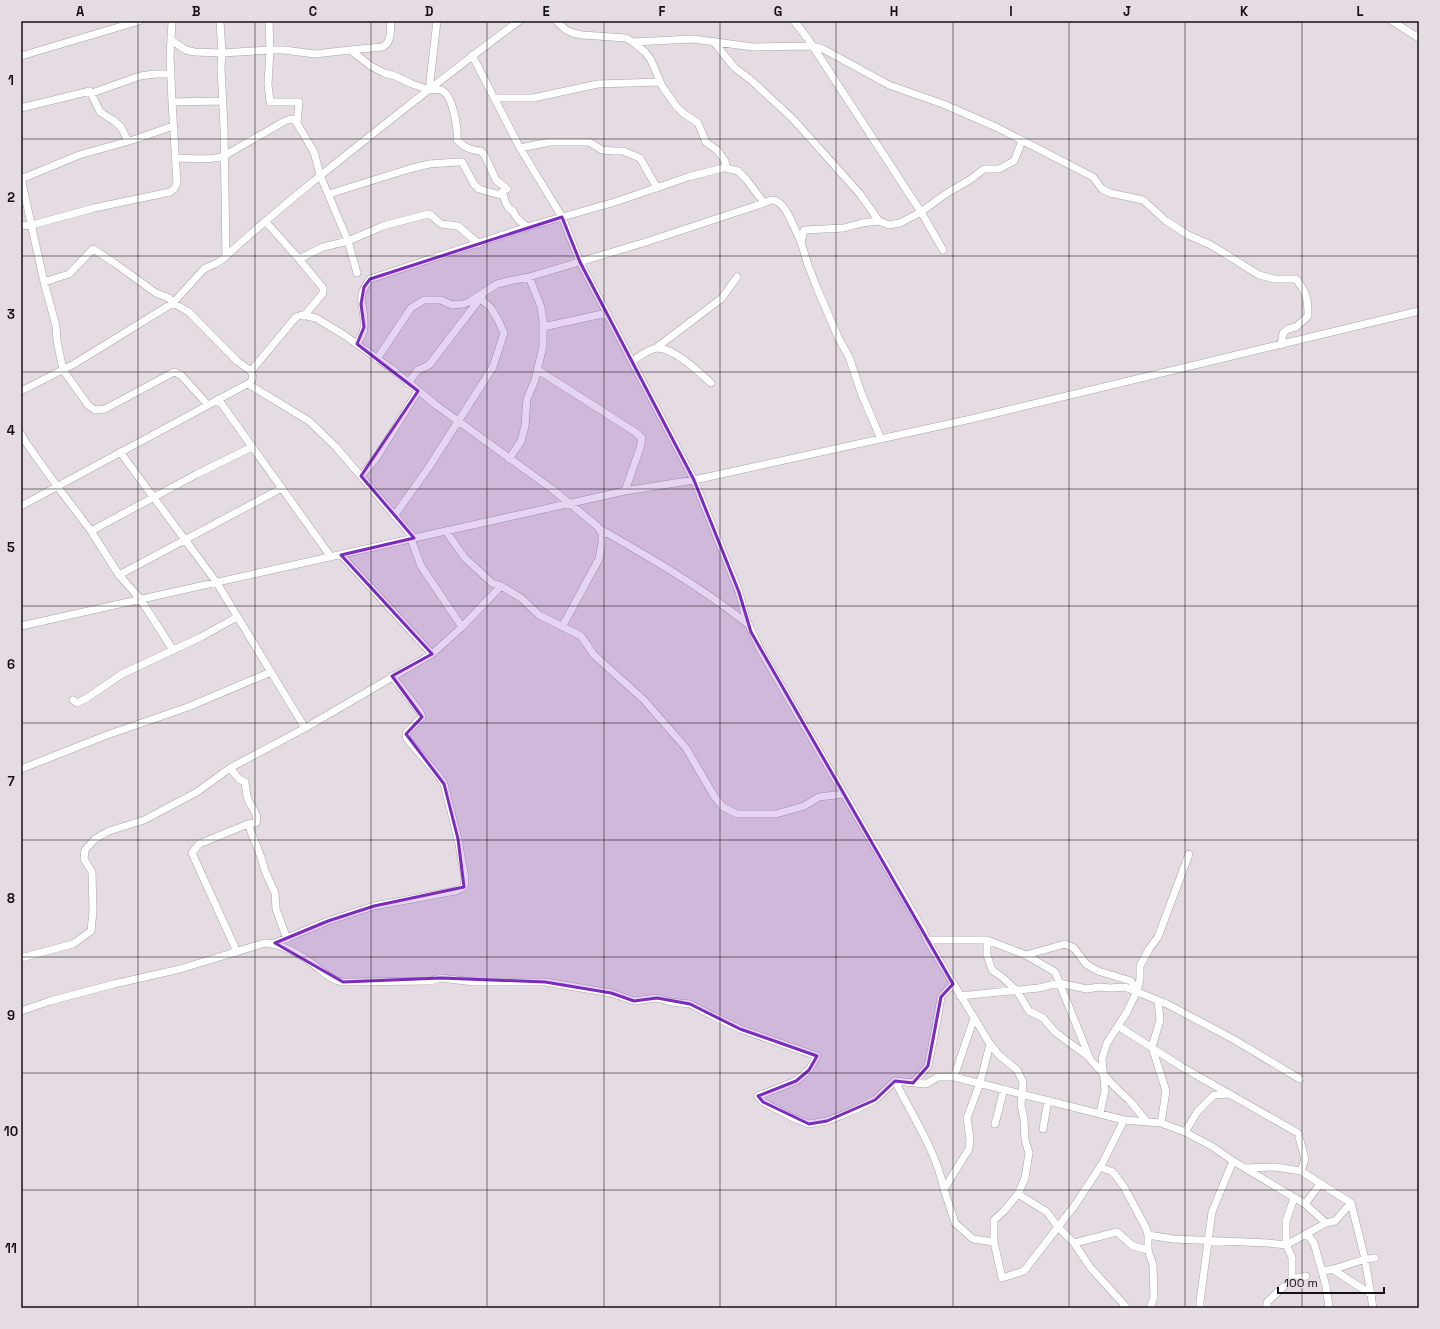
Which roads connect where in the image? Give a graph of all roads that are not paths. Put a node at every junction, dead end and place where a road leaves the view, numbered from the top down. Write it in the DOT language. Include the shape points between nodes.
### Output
graph roads {
  1 [pos="139,21"];
  2 [pos="172,21"];
  3 [pos="220,21"];
  4 [pos="269,21"];
  5 [pos="391,21"];
  6 [pos="437,21"];
  7 [pos="520,21"];
  8 [pos="556,21"];
  9 [pos="794,21"];
  10 [pos="1392,21"];
  11 [pos="1419,38"];
  12 [pos="172,41"];
  13 [pos="632,42"];
  14 [pos="714,42"];
  15 [pos="812,46"];
  16 [pos="270,50"];
  17 [pos="350,50"];
  18 [pos="222,53"];
  19 [pos="472,55"];
  20 [pos="21,56"];
  21 [pos="171,74"];
  22 [pos="660,82"];
  23 [pos="429,90"];
  24 [pos="92,93"];
  25 [pos="494,98"];
  26 [pos="223,101"];
  27 [pos="172,102"];
  28 [pos="21,108"];
  29 [pos="297,123"];
  30 [pos="173,126"];
  31 [pos="128,141"];
  32 [pos="1022,141"];
  33 [pos="520,148"];
  34 [pos="224,157"];
  35 [pos="175,158"];
  36 [pos="726,166"];
  37 [pos="320,175"];
  38 [pos="21,178"];
  39 [pos="657,188"];
  40 [pos="328,194"];
  41 [pos="504,196"];
  42 [pos="764,203"];
  43 [pos="921,212"];
  44 [pos="562,217"];
  45 [pos="265,221"];
  46 [pos="879,221"];
  47 [pos="32,225"];
  48 [pos="21,226"];
  49 [pos="527,227"];
  50 [pos="348,241"];
  51 [pos="801,242"];
  52 [pos="479,244"];
  53 [pos="943,250"];
  54 [pos="226,256"];
  55 [pos="299,259"];
  56 [pos="580,262"];
  57 [pos="357,273"];
  58 [pos="738,277"];
  59 [pos="528,278"];
  60 [pos="44,282"];
  61 [pos="486,291"];
  62 [pos="480,298"];
  63 [pos="173,303"];
  64 [pos="1419,311"];
  65 [pos="607,313"];
  66 [pos="304,316"];
  67 [pos="543,327"];
  68 [pos="357,344"];
  69 [pos="1281,345"];
  70 [pos="656,348"];
  71 [pos="377,359"];
  72 [pos="632,361"];
  73 [pos="62,370"];
  74 [pos="251,370"];
  75 [pos="538,370"];
  76 [pos="408,383"];
  77 [pos="711,383"];
  78 [pos="248,384"];
  79 [pos="21,390"];
  80 [pos="418,391"];
  81 [pos="218,400"];
  82 [pos="208,405"];
  83 [pos="459,422"];
  84 [pos="21,434"];
  85 [pos="881,439"];
  86 [pos="252,447"];
  87 [pos="120,452"];
  88 [pos="509,459"];
  89 [pos="361,476"];
  90 [pos="694,480"];
  91 [pos="57,486"];
  92 [pos="282,488"];
  93 [pos="625,490"];
  94 [pos="154,498"];
  95 [pos="569,503"];
  96 [pos="21,506"];
  97 [pos="394,516"];
  98 [pos="600,529"];
  99 [pos="92,531"];
  100 [pos="446,531"];
  101 [pos="412,539"];
  102 [pos="185,540"];
  103 [pos="340,555"];
  104 [pos="331,557"];
  105 [pos="119,574"];
  106 [pos="216,583"];
  107 [pos="501,586"];
  108 [pos="141,600"];
  109 [pos="237,617"];
  110 [pos="748,624"];
  111 [pos="21,626"];
  112 [pos="462,627"];
  113 [pos="562,627"];
  114 [pos="173,650"];
  115 [pos="432,654"];
  116 [pos="271,672"];
  117 [pos="392,676"];
  118 [pos="73,700"];
  119 [pos="305,728"];
  120 [pos="230,768"];
  121 [pos="21,769"];
  122 [pos="844,794"];
  123 [pos="248,824"];
  124 [pos="1189,854"];
  125 [pos="287,938"];
  126 [pos="927,940"];
  127 [pos="987,940"];
  128 [pos="275,944"];
  129 [pos="237,952"];
  130 [pos="1026,955"];
  131 [pos="21,958"];
  132 [pos="1060,983"];
  133 [pos="953,984"];
  134 [pos="1017,990"];
  135 [pos="1138,991"];
  136 [pos="960,996"];
  137 [pos="1158,1001"];
  138 [pos="21,1011"];
  139 [pos="974,1018"];
  140 [pos="1118,1026"];
  141 [pos="990,1044"];
  142 [pos="1152,1047"];
  143 [pos="1090,1058"];
  144 [pos="1104,1074"];
  145 [pos="954,1077"];
  146 [pos="1300,1079"];
  147 [pos="895,1081"];
  148 [pos="913,1083"];
  149 [pos="980,1084"];
  150 [pos="1004,1090"];
  151 [pos="1021,1094"];
  152 [pos="1230,1094"];
  153 [pos="1048,1100"];
  154 [pos="1100,1113"];
  155 [pos="1124,1120"];
  156 [pos="1147,1122"];
  157 [pos="1161,1123"];
  158 [pos="995,1124"];
  159 [pos="1043,1129"];
  160 [pos="1185,1132"];
  161 [pos="1233,1161"];
  162 [pos="1100,1167"];
  163 [pos="1245,1168"];
  164 [pos="1301,1171"];
  165 [pos="1320,1184"];
  166 [pos="944,1189"];
  167 [pos="1018,1194"];
  168 [pos="1294,1198"];
  169 [pos="1351,1203"];
  170 [pos="1305,1204"];
  171 [pos="1326,1223"];
  172 [pos="1058,1227"];
  173 [pos="1307,1234"];
  174 [pos="1148,1235"];
  175 [pos="1209,1241"];
  176 [pos="994,1242"];
  177 [pos="1074,1243"];
  178 [pos="1286,1245"];
  179 [pos="1148,1250"];
  180 [pos="1365,1258"];
  181 [pos="1374,1258"];
  182 [pos="1334,1270"];
  183 [pos="1322,1272"];
  184 [pos="1306,1276"];
  185 [pos="1292,1280"];
  186 [pos="1372,1295"];
  187 [pos="1200,1305"];
  188 [pos="1330,1307"];
  189 [pos="1127,1308"];
  190 [pos="1150,1308"];
  191 [pos="1194,1308"];
  192 [pos="1267,1308"];
  193 [pos="1373,1308"];
  1 -- 20 [label="street"];
  2 -- 12 [label="street"];
  3 -- 18 [label="street"];
  4 -- 16 [label="street"];
  5 -- 17 [label="street" via="390,41 387,45"];
  6 -- 23 [label="street"];
  7 -- 19 [label="street"];
  8 -- 13 [label="street" via="573,33 626,38"];
  9 -- 15 [label="street"];
  10 -- 11 [label="street"];
  12 -- 18 [label="street" via="194,52"];
  12 -- 21 [label="street"];
  13 -- 14 [label="street" via="693,39"];
  13 -- 22 [label="street" via="651,60"];
  14 -- 15 [label="street" via="753,47"];
  14 -- 46 [label="street" via="734,68 793,119 860,194"];
  15 -- 32 [label="street" via="823,49 889,85 943,104"];
  15 -- 43 [label="street"];
  16 -- 17 [label="street" via="315,54"];
  16 -- 18 [label="street"];
  16 -- 29 [label="street" via="270,102 299,102"];
  17 -- 23 [label="street" via="384,73"];
  18 -- 26 [label="street"];
  19 -- 23 [label="street"];
  19 -- 25 [label="street"];
  21 -- 24 [label="street" via="140,76"];
  21 -- 27 [label="street"];
  22 -- 25 [label="street" via="598,84 534,98"];
  22 -- 36 [label="street" via="676,106 698,123 706,142 718,151"];
  23 -- 37 [label="street"];
  23 -- 41 [label="street" via="442,90 448,95 458,130 457,140 464,147 481,151 496,180 507,189 502,191"];
  24 -- 28 [label="street" via="86,90"];
  24 -- 31 [label="street" via="100,112 121,127"];
  25 -- 33 [label="street"];
  26 -- 27 [label="street"];
  26 -- 34 [label="street"];
  27 -- 30 [label="street"];
  29 -- 34 [label="street" via="291,119 285,120"];
  29 -- 37 [label="street" via="314,152"];
  30 -- 31 [label="street"];
  30 -- 35 [label="street"];
  31 -- 38 [label="street" via="79,155"];
  32 -- 43 [label="street" via="1014,161 998,169 984,170"];
  32 -- 69 [label="street" via="1093,177 1102,189 1110,193 1143,200 1164,220 1259,275 1274,279 1296,279 1308,299 1308,316 1296,327 1283,333"];
  33 -- 39 [label="street" via="550,142 589,142 602,150 623,151 640,158"];
  33 -- 44 [label="street"];
  34 -- 35 [label="street"];
  34 -- 54 [label="street"];
  35 -- 47 [label="street" via="177,183 170,192 94,208"];
  36 -- 39 [label="street"];
  36 -- 42 [label="street" via="738,171"];
  37 -- 40 [label="street"];
  37 -- 45 [label="street"];
  38 -- 47 [label="street"];
  39 -- 44 [label="street"];
  40 -- 41 [label="street" via="429,164 462,162 479,189"];
  40 -- 50 [label="street"];
  41 -- 49 [label="street" via="506,205 518,221"];
  42 -- 51 [label="street" via="772,200 783,205"];
  42 -- 56 [label="street"];
  43 -- 46 [label="street" via="900,223 889,225"];
  43 -- 53 [label="street"];
  44 -- 49 [label="street"];
  44 -- 56 [label="street"];
  45 -- 54 [label="street"];
  45 -- 55 [label="street"];
  46 -- 51 [label="street" via="844,228 804,230"];
  47 -- 48 [label="street"];
  47 -- 60 [label="street"];
  49 -- 52 [label="street"];
  50 -- 52 [label="street" via="383,226 428,214 441,224 458,226"];
  50 -- 55 [label="street" via="323,247"];
  50 -- 57 [label="street"];
  51 -- 85 [label="street" via="814,282 849,357"];
  52 -- 68 [label="street" via="370,279 364,287 361,304 364,327"];
  54 -- 63 [label="street" via="203,270"];
  55 -- 66 [label="street" via="323,288 323,293"];
  56 -- 59 [label="street"];
  56 -- 65 [label="street"];
  58 -- 70 [label="street" via="722,298"];
  59 -- 61 [label="street" via="497,284"];
  59 -- 67 [label="street" via="541,307"];
  60 -- 63 [label="street" via="69,274 93,249"];
  60 -- 73 [label="street" via="56,326"];
  61 -- 62 [label="street"];
  61 -- 71 [label="street" via="463,304 452,305 441,300 424,300 411,308"];
  62 -- 76 [label="street" via="429,365 418,370"];
  62 -- 83 [label="street" via="491,308 504,333 493,367"];
  63 -- 73 [label="street"];
  63 -- 74 [label="street" via="188,312 237,361"];
  64 -- 69 [label="street"];
  65 -- 67 [label="street"];
  65 -- 72 [label="street"];
  66 -- 68 [label="street" via="316,318"];
  66 -- 74 [label="street" via="296,317"];
  67 -- 75 [label="street" via="543,346"];
  68 -- 71 [label="street"];
  69 -- 85 [label="street"];
  70 -- 72 [label="street"];
  70 -- 77 [label="street" via="688,362"];
  71 -- 76 [label="street"];
  72 -- 90 [label="street"];
  73 -- 79 [label="street"];
  73 -- 82 [label="street" via="88,405 95,410 105,409 174,372 181,375"];
  74 -- 78 [label="street" via="252,380"];
  75 -- 88 [label="street" via="527,399 526,426 521,441"];
  75 -- 93 [label="street" via="642,438"];
  76 -- 80 [label="street"];
  78 -- 81 [label="street"];
  78 -- 89 [label="street" via="309,421"];
  80 -- 83 [label="street"];
  80 -- 89 [label="street" via="375,460"];
  81 -- 82 [label="street"];
  81 -- 86 [label="street"];
  82 -- 87 [label="street"];
  83 -- 88 [label="street"];
  83 -- 97 [label="street"];
  84 -- 91 [label="street"];
  85 -- 90 [label="street"];
  86 -- 92 [label="street"];
  86 -- 94 [label="street"];
  87 -- 91 [label="street"];
  87 -- 94 [label="street"];
  88 -- 95 [label="street"];
  89 -- 97 [label="street"];
  90 -- 93 [label="street"];
  90 -- 110 [label="street" via="739,592"];
  91 -- 96 [label="street"];
  91 -- 99 [label="street"];
  92 -- 102 [label="street"];
  92 -- 104 [label="street"];
  93 -- 95 [label="street"];
  94 -- 99 [label="street"];
  94 -- 102 [label="street"];
  95 -- 98 [label="street"];
  95 -- 100 [label="street"];
  97 -- 101 [label="street"];
  98 -- 110 [label="street" via="717,600"];
  98 -- 113 [label="street" via="602,542 599,559"];
  99 -- 105 [label="street"];
  100 -- 101 [label="street"];
  100 -- 107 [label="street" via="464,557 492,583"];
  101 -- 103 [label="street"];
  101 -- 112 [label="street" via="421,566"];
  102 -- 105 [label="street"];
  102 -- 106 [label="street"];
  103 -- 104 [label="street"];
  103 -- 115 [label="street"];
  104 -- 106 [label="street"];
  105 -- 108 [label="street"];
  106 -- 108 [label="street"];
  106 -- 109 [label="street"];
  107 -- 112 [label="street"];
  107 -- 113 [label="street" via="521,598 539,615"];
  108 -- 111 [label="street"];
  108 -- 114 [label="street"];
  109 -- 114 [label="street"];
  109 -- 116 [label="street"];
  110 -- 122 [label="street" via="761,652"];
  112 -- 115 [label="street"];
  113 -- 122 [label="street" via="581,636 594,655 661,719 686,748 723,807 737,814 776,814 804,806 819,797"];
  114 -- 118 [label="street" via="122,674 87,698 77,703"];
  115 -- 117 [label="street"];
  116 -- 119 [label="street"];
  116 -- 121 [label="street" via="188,707"];
  117 -- 119 [label="street"];
  117 -- 125 [label="street" via="422,717 408,731 407,739 444,784 458,839 465,878 464,887 455,891 374,906"];
  119 -- 120 [label="street"];
  120 -- 123 [label="street" via="244,782 251,808 258,817 256,823"];
  120 -- 131 [label="street" via="197,792 144,820 109,831 95,839 86,850 84,859 92,872 91,931 73,944"];
  122 -- 126 [label="street"];
  123 -- 125 [label="street" via="275,893 276,909"];
  123 -- 129 [label="street" via="199,844 192,853"];
  124 -- 135 [label="street" via="1158,937 1140,966"];
  125 -- 128 [label="street"];
  126 -- 127 [label="street"];
  126 -- 133 [label="street"];
  127 -- 130 [label="street"];
  127 -- 134 [label="street" via="987,955 992,970"];
  128 -- 129 [label="street" via="265,943"];
  128 -- 147 [label="street" via="317,967 336,981 430,981 441,978 474,982 544,982 611,993 634,1001 658,998 690,1004 740,1029 817,1056 809,1070 796,1081 758,1096 763,1102 808,1124 827,1121 876,1100"];
  129 -- 138 [label="street"];
  130 -- 132 [label="street" via="1055,972"];
  130 -- 135 [label="street" via="1065,944 1074,948 1086,964 1098,971 1131,981"];
  132 -- 134 [label="street"];
  132 -- 135 [label="street" via="1087,989 1125,987"];
  132 -- 143 [label="street"];
  133 -- 136 [label="street"];
  133 -- 148 [label="street" via="940,997 928,1066"];
  134 -- 136 [label="street"];
  134 -- 143 [label="street" via="1029,1011 1043,1018 1055,1032"];
  135 -- 137 [label="street"];
  135 -- 140 [label="street"];
  136 -- 139 [label="street"];
  137 -- 142 [label="street" via="1160,1020"];
  137 -- 146 [label="street" via="1233,1039"];
  139 -- 141 [label="street"];
  139 -- 145 [label="street"];
  140 -- 142 [label="street"];
  140 -- 144 [label="street" via="1107,1043 1102,1059"];
  141 -- 149 [label="street"];
  141 -- 151 [label="street" via="1017,1070 1023,1082"];
  142 -- 152 [label="street"];
  142 -- 157 [label="street" via="1166,1091"];
  143 -- 144 [label="street"];
  144 -- 154 [label="street" via="1105,1090"];
  144 -- 156 [label="street"];
  145 -- 148 [label="street" via="938,1077 926,1084"];
  145 -- 149 [label="street"];
  147 -- 148 [label="street"];
  147 -- 166 [label="street" via="930,1145"];
  149 -- 150 [label="street"];
  149 -- 166 [label="street" via="967,1118 969,1149"];
  150 -- 151 [label="street"];
  150 -- 158 [label="street"];
  151 -- 153 [label="street"];
  151 -- 167 [label="street" via="1025,1140 1029,1153"];
  152 -- 160 [label="street" via="1214,1095 1198,1111"];
  152 -- 164 [label="street" via="1298,1133 1305,1159"];
  153 -- 154 [label="street"];
  153 -- 159 [label="street"];
  154 -- 155 [label="street"];
  155 -- 156 [label="street"];
  155 -- 162 [label="street"];
  156 -- 157 [label="street"];
  157 -- 160 [label="street"];
  160 -- 161 [label="street"];
  161 -- 163 [label="street"];
  161 -- 175 [label="street" via="1212,1212"];
  162 -- 172 [label="street"];
  162 -- 174 [label="street" via="1113,1172 1124,1187"];
  163 -- 164 [label="street" via="1276,1167"];
  163 -- 168 [label="street"];
  164 -- 165 [label="street"];
  165 -- 169 [label="street"];
  165 -- 170 [label="street"];
  166 -- 176 [label="street" via="955,1223 973,1239"];
  167 -- 172 [label="street" via="1046,1212"];
  167 -- 176 [label="street" via="994,1220"];
  168 -- 170 [label="street"];
  168 -- 178 [label="street" via="1286,1221"];
  169 -- 171 [label="street" via="1335,1220"];
  169 -- 180 [label="street"];
  170 -- 171 [label="street"];
  171 -- 173 [label="street"];
  172 -- 176 [label="street" via="1024,1271 1002,1278"];
  172 -- 177 [label="street"];
  173 -- 178 [label="street"];
  173 -- 183 [label="street" via="1314,1243"];
  174 -- 175 [label="street"];
  174 -- 179 [label="street"];
  175 -- 178 [label="street"];
  175 -- 187 [label="street"];
  177 -- 179 [label="street" via="1117,1232 1133,1246"];
  177 -- 189 [label="street" via="1090,1267"];
  178 -- 185 [label="street" via="1292,1258"];
  179 -- 190 [label="street" via="1153,1265 1154,1297"];
  180 -- 181 [label="street"];
  180 -- 182 [label="street"];
  180 -- 186 [label="street"];
  182 -- 183 [label="street"];
  182 -- 186 [label="street"];
  183 -- 188 [label="street"];
  184 -- 185 [label="street"];
  185 -- 192 [label="street" via="1267,1302"];
  186 -- 193 [label="street"];
  187 -- 191 [label="street"];
}
